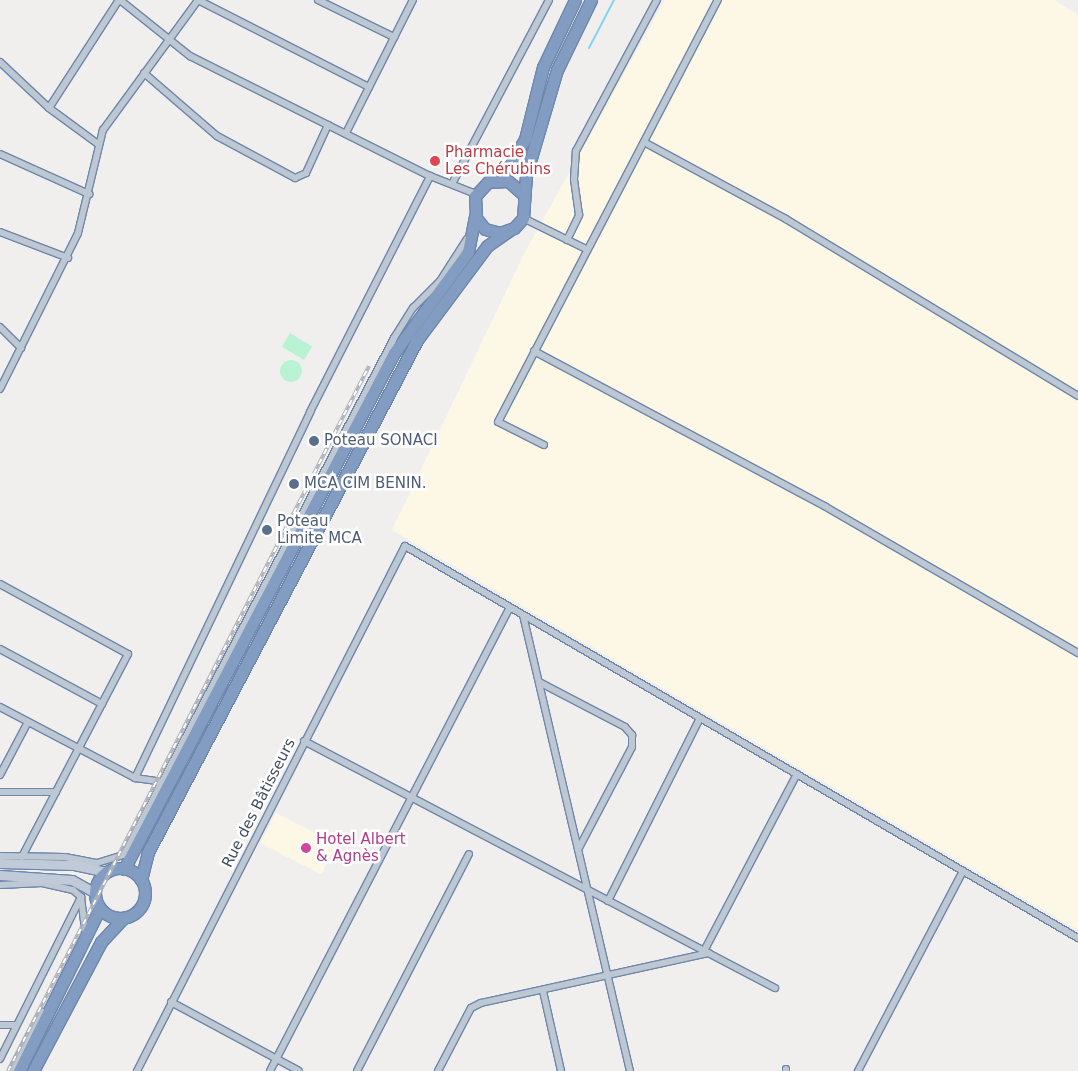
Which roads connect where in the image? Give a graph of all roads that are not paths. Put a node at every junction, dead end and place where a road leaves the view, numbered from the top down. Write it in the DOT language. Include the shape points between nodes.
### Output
graph roads {
  1 [pos="120,0"];
  2 [pos="198,0"];
  3 [pos="318,0"];
  4 [pos="413,0"];
  5 [pos="549,0"];
  6 [pos="575,0"];
  7 [pos="591,0"];
  8 [pos="657,0"];
  9 [pos="718,0"];
  10 [pos="394,37"];
  11 [pos="168,42"];
  12 [pos="0,62"];
  13 [pos="144,73"];
  14 [pos="369,87"];
  15 [pos="48,108"];
  16 [pos="328,125"];
  17 [pos="346,133"];
  18 [pos="644,142"];
  19 [pos="98,144"];
  20 [pos="0,154"];
  21 [pos="430,176"];
  22 [pos="501,179"];
  23 [pos="452,184"];
  24 [pos="89,194"];
  25 [pos="476,194"];
  26 [pos="523,194"];
  27 [pos="523,218"];
  28 [pos="475,222"];
  29 [pos="510,230"];
  30 [pos="0,232"];
  31 [pos="567,240"];
  32 [pos="586,250"];
  33 [pos="68,258"];
  34 [pos="0,327"];
  35 [pos="21,348"];
  36 [pos="534,351"];
  37 [pos="0,389"];
  38 [pos="1078,396"];
  39 [pos="544,445"];
  40 [pos="0,584"];
  41 [pos="510,607"];
  42 [pos="523,615"];
  43 [pos="0,649"];
  44 [pos="1078,653"];
  45 [pos="539,682"];
  46 [pos="102,704"];
  47 [pos="0,707"];
  48 [pos="700,718"];
  49 [pos="28,722"];
  50 [pos="304,741"];
  51 [pos="79,748"];
  52 [pos="797,774"];
  53 [pos="0,775"];
  54 [pos="135,778"];
  55 [pos="163,782"];
  56 [pos="0,792"];
  57 [pos="56,792"];
  58 [pos="412,798"];
  59 [pos="578,850"];
  60 [pos="469,854"];
  61 [pos="0,856"];
  62 [pos="22,859"];
  63 [pos="0,864"];
  64 [pos="124,868"];
  65 [pos="963,871"];
  66 [pos="107,872"];
  67 [pos="0,875"];
  68 [pos="141,880"];
  69 [pos="0,885"];
  70 [pos="586,889"];
  71 [pos="95,893"];
  72 [pos="81,898"];
  73 [pos="608,900"];
  74 [pos="100,908"];
  75 [pos="123,918"];
  76 [pos="1078,938"];
  77 [pos="706,952"];
  78 [pos="608,976"];
  79 [pos="775,988"];
  80 [pos="543,991"];
  81 [pos="171,1002"];
  82 [pos="0,1025"];
  83 [pos="16,1025"];
  84 [pos="0,1059"];
  85 [pos="276,1060"];
  86 [pos="11,1071"];
  87 [pos="19,1071"];
  88 [pos="33,1071"];
  89 [pos="136,1071"];
  90 [pos="270,1071"];
  91 [pos="299,1071"];
  92 [pos="357,1071"];
  93 [pos="438,1071"];
  94 [pos="561,1071"];
  95 [pos="630,1071"];
  96 [pos="858,1071"];
  1 -- 11 [label="street"];
  1 -- 15 [label="street"];
  2 -- 11 [label="street"];
  2 -- 14 [label="street"];
  3 -- 10 [label="street"];
  4 -- 10 [label="street"];
  5 -- 23 [label="street"];
  6 -- 22 [label="highway" via="543,67 525,139"];
  7 -- 26 [label="highway" via="557,70"];
  8 -- 31 [label="street" via="576,151 578,214"];
  9 -- 18 [label="street"];
  10 -- 14 [label="street"];
  11 -- 13 [label="street"];
  11 -- 16 [label="street"];
  12 -- 15 [label="street"];
  13 -- 16 [label="street" via="217,136 295,178 306,174"];
  13 -- 19 [label="street" via="108,121"];
  14 -- 17 [label="street"];
  15 -- 19 [label="street"];
  16 -- 17 [label="street"];
  17 -- 21 [label="street"];
  18 -- 32 [label="street"];
  18 -- 38 [label="street" via="801,227"];
  19 -- 24 [label="street"];
  20 -- 24 [label="street"];
  21 -- 23 [label="street"];
  21 -- 54 [label="street" via="310,412"];
  22 -- 25 [label="highway" via="486,183"];
  22 -- 26 [label="highway" via="514,184"];
  23 -- 25 [label="street"];
  24 -- 33 [label="street"];
  25 -- 28 [label="highway"];
  26 -- 27 [label="highway"];
  27 -- 29 [label="highway"];
  27 -- 31 [label="street"];
  28 -- 29 [label="highway" via="487,230"];
  28 -- 55 [label="street" via="440,281 413,308 394,338"];
  28 -- 64 [label="highway" via="458,270 408,328 394,353"];
  29 -- 68 [label="highway" via="487,246 417,340 148,852"];
  30 -- 33 [label="street"];
  31 -- 32 [label="street"];
  32 -- 36 [label="street"];
  33 -- 35 [label="street"];
  34 -- 35 [label="street"];
  35 -- 37 [label="street"];
  36 -- 39 [label="street" via="498,422"];
  36 -- 44 [label="street" via="826,507"];
  40 -- 46 [label="street" via="128,654"];
  41 -- 42 [label="street"];
  41 -- 50 [label="street, Rue des Bâtisseurs" via="405,546"];
  41 -- 58 [label="street"];
  42 -- 45 [label="street"];
  42 -- 48 [label="street"];
  43 -- 46 [label="street"];
  45 -- 59 [label="street"];
  45 -- 59 [label="street" via="625,727 632,735 632,746"];
  46 -- 51 [label="street"];
  47 -- 49 [label="street"];
  48 -- 52 [label="street"];
  48 -- 73 [label="street"];
  49 -- 51 [label="street"];
  49 -- 53 [label="street"];
  50 -- 58 [label="street"];
  50 -- 81 [label="street, Rue des Bâtisseurs"];
  51 -- 54 [label="street"];
  51 -- 57 [label="street"];
  52 -- 65 [label="street"];
  52 -- 77 [label="street"];
  54 -- 55 [label="street"];
  55 -- 62 [label="street" via="124,854 117,859 97,863"];
  56 -- 57 [label="street"];
  57 -- 62 [label="street"];
  58 -- 70 [label="street"];
  58 -- 85 [label="street"];
  59 -- 70 [label="street"];
  60 -- 92 [label="street"];
  61 -- 62 [label="street"];
  62 -- 63 [label="street"];
  62 -- 66 [label="street"];
  64 -- 66 [label="highway"];
  64 -- 68 [label="highway"];
  65 -- 76 [label="street"];
  65 -- 96 [label="street"];
  66 -- 71 [label="highway"];
  67 -- 71 [label="street" via="72,880"];
  68 -- 75 [label="highway" via="143,901 134,914"];
  69 -- 72 [label="street" via="64,885"];
  70 -- 73 [label="street"];
  70 -- 78 [label="street"];
  71 -- 74 [label="highway"];
  72 -- 83 [label="street"];
  72 -- 86 [label="street" via="86,928"];
  73 -- 77 [label="street"];
  74 -- 75 [label="highway" via="108,915"];
  74 -- 87 [label="highway"];
  75 -- 88 [label="highway" via="101,942"];
  77 -- 78 [label="street"];
  77 -- 79 [label="street"];
  78 -- 80 [label="street"];
  78 -- 95 [label="street"];
  80 -- 93 [label="street" via="471,1008"];
  80 -- 94 [label="street"];
  81 -- 85 [label="street"];
  81 -- 89 [label="street, Rue des Bâtisseurs"];
  82 -- 83 [label="street"];
  83 -- 84 [label="street"];
  85 -- 90 [label="street"];
  85 -- 91 [label="street"];
}
